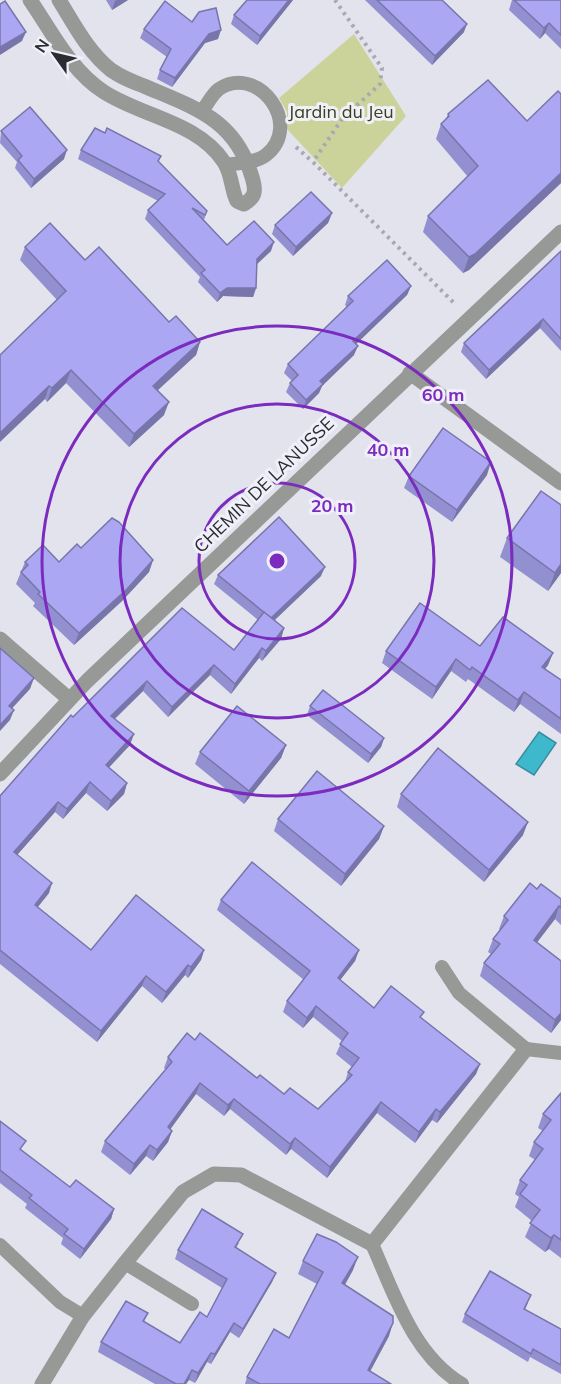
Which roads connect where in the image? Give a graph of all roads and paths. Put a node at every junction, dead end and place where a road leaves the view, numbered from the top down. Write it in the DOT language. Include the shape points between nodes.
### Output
graph roads {
  1 [pos="30,0"];
  2 [pos="59,0"];
  3 [pos="335,0"];
  4 [pos="85,41"];
  5 [pos="67,53"];
  6 [pos="202,111"];
  7 [pos="246,162"];
  8 [pos="226,165"];
  9 [pos="561,232"];
  10 [pos="469,318"];
  11 [pos="410,373"];
  12 [pos="561,483"];
  13 [pos="0,639"];
  14 [pos="69,699"];
  15 [pos="0,774"];
  16 [pos="442,967"];
  17 [pos="526,1049"];
  18 [pos="561,1053"];
  19 [pos="372,1244"];
  20 [pos="0,1245"];
  21 [pos="125,1263"];
  22 [pos="192,1304"];
  23 [pos="83,1317"];
  24 [pos="42,1384"];
  25 [pos="462,1384"];
  1 -- 5 [label="street"];
  2 -- 4 [label="street"];
  3 -- 10 [label="path" via="382,68 380,84 342,119 314,162"];
  4 -- 5 [label="street"];
  4 -- 6 [label="street" via="113,71"];
  5 -- 8 [label="street" via="76,67 105,92 205,140"];
  6 -- 7 [label="street" via="227,130"];
  6 -- 7 [label="lane" via="217,90 235,82 250,84 274,102 280,119 277,139 266,156"];
  7 -- 8 [label="lane"];
  7 -- 8 [label="street" via="255,191 252,200 244,204 233,193"];
  9 -- 10 [label="street, CHEMIN DE LANUSSE"];
  10 -- 11 [label="street, CHEMIN DE LANUSSE"];
  11 -- 12 [label="street"];
  11 -- 14 [label="street, CHEMIN DE LANUSSE"];
  13 -- 14 [label="street"];
  14 -- 15 [label="street, CHEMIN DE LANUSSE"];
  16 -- 17 [label="lane" via="459,993"];
  17 -- 18 [label="lane"];
  17 -- 19 [label="street"];
  19 -- 21 [label="street" via="241,1175 214,1174 183,1192"];
  19 -- 25 [label="lane" via="410,1329 447,1375"];
  20 -- 23 [label="lane" via="60,1302"];
  21 -- 22 [label="lane"];
  21 -- 23 [label="street"];
  23 -- 24 [label="street"];
}
